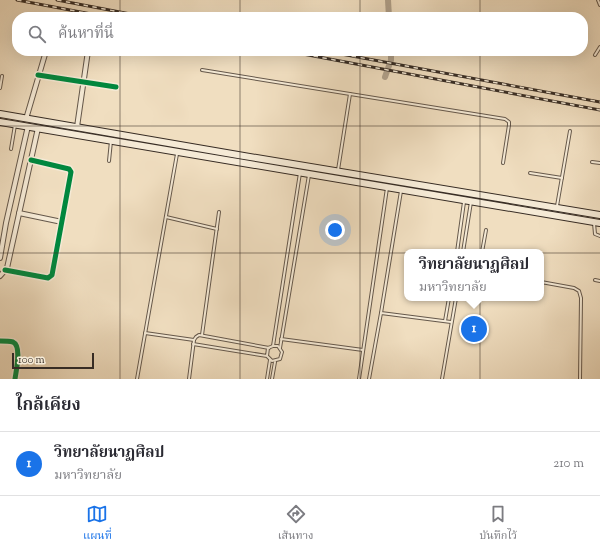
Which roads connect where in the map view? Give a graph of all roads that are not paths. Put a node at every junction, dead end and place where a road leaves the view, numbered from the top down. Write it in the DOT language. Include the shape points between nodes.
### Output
graph roads {
  1 [pos="598,0"];
  2 [pos="600,5"];
  3 [pos="600,47"];
  4 [pos="595,55"];
  5 [pos="44,56"];
  6 [pos="87,56"];
  7 [pos="202,70"];
  8 [pos="38,75"];
  9 [pos="2,76"];
  10 [pos="84,82"];
  11 [pos="116,87"];
  12 [pos="0,88"];
  13 [pos="350,94"];
  14 [pos="0,114"];
  15 [pos="26,119"];
  16 [pos="0,122"];
  17 [pos="16,124"];
  18 [pos="28,126"];
  19 [pos="38,128"];
  20 [pos="77,128"];
  21 [pos="570,131"];
  22 [pos="111,140"];
  23 [pos="11,149"];
  24 [pos="178,152"];
  25 [pos="31,160"];
  26 [pos="109,160"];
  27 [pos="592,162"];
  28 [pos="503,163"];
  29 [pos="600,164"];
  30 [pos="301,169"];
  31 [pos="310,170"];
  32 [pos="338,172"];
  33 [pos="530,173"];
  34 [pos="562,178"];
  35 [pos="387,187"];
  36 [pos="401,189"];
  37 [pos="474,194"];
  38 [pos="470,201"];
  39 [pos="557,207"];
  40 [pos="219,212"];
  41 [pos="19,213"];
  42 [pos="600,215"];
  43 [pos="166,217"];
  44 [pos="62,222"];
  45 [pos="597,223"];
  46 [pos="217,229"];
  47 [pos="486,230"];
  48 [pos="600,236"];
  49 [pos="457,249"];
  50 [pos="463,249"];
  51 [pos="483,249"];
  52 [pos="0,258"];
  53 [pos="5,270"];
  54 [pos="0,275"];
  55 [pos="595,280"];
  56 [pos="600,280"];
  57 [pos="544,283"];
  58 [pos="448,301"];
  59 [pos="455,301"];
  60 [pos="381,313"];
  61 [pos="445,321"];
  62 [pos="451,322"];
  63 [pos="145,332"];
  64 [pos="200,335"];
  65 [pos="281,339"];
  66 [pos="194,340"];
  67 [pos="0,341"];
  68 [pos="194,344"];
  69 [pos="273,346"];
  70 [pos="269,348"];
  71 [pos="280,348"];
  72 [pos="363,350"];
  73 [pos="267,356"];
  74 [pos="270,360"];
  75 [pos="275,362"];
  76 [pos="15,379"];
  77 [pos="136,379"];
  78 [pos="189,379"];
  79 [pos="267,379"];
  80 [pos="272,379"];
  81 [pos="359,379"];
  82 [pos="369,379"];
  83 [pos="442,379"];
  84 [pos="580,379"];
  1 -- 2 [label="lane"];
  3 -- 4 [label="lane"];
  5 -- 8 [label="street"];
  6 -- 10 [label="street"];
  7 -- 13 [label="lane"];
  8 -- 10 [label="street"];
  8 -- 15 [label="street"];
  9 -- 12 [label="lane"];
  10 -- 11 [label="street"];
  10 -- 20 [label="street"];
  13 -- 28 [label="lane" via="507,120 509,125"];
  13 -- 32 [label="lane"];
  14 -- 15 [label="main road"];
  15 -- 20 [label="main road"];
  16 -- 17 [label="main road"];
  17 -- 18 [label="main road"];
  17 -- 23 [label="lane"];
  18 -- 19 [label="main road"];
  18 -- 52 [label="street"];
  19 -- 22 [label="main road"];
  19 -- 25 [label="street"];
  20 -- 30 [label="main road"];
  21 -- 34 [label="lane"];
  22 -- 24 [label="main road"];
  22 -- 26 [label="lane"];
  24 -- 30 [label="main road"];
  24 -- 43 [label="lane"];
  25 -- 41 [label="street"];
  25 -- 44 [label="street" via="69,169 71,172"];
  27 -- 29 [label="lane"];
  30 -- 31 [label="main road"];
  30 -- 69 [label="lane"];
  31 -- 32 [label="main road"];
  31 -- 35 [label="main road"];
  31 -- 65 [label="lane"];
  32 -- 37 [label="main road"];
  33 -- 34 [label="lane"];
  34 -- 39 [label="lane"];
  35 -- 36 [label="main road"];
  35 -- 72 [label="lane"];
  36 -- 38 [label="main road"];
  36 -- 60 [label="lane"];
  37 -- 38 [label="main road"];
  37 -- 39 [label="main road"];
  38 -- 45 [label="main road"];
  38 -- 49 [label="lane"];
  38 -- 50 [label="lane"];
  39 -- 42 [label="main road"];
  40 -- 46 [label="lane"];
  41 -- 44 [label="street"];
  41 -- 53 [label="street"];
  43 -- 46 [label="lane"];
  43 -- 63 [label="lane"];
  44 -- 53 [label="street" via="51,277"];
  45 -- 48 [label="lane" via="595,234"];
  46 -- 64 [label="lane"];
  47 -- 51 [label="lane"];
  53 -- 54 [label="street"];
  55 -- 56 [label="lane"];
  57 -- 84 [label="lane" via="579,291"];
  58 -- 61 [label="lane"];
  59 -- 62 [label="lane"];
  60 -- 61 [label="lane"];
  60 -- 82 [label="lane"];
  61 -- 62 [label="lane"];
  62 -- 83 [label="lane"];
  63 -- 66 [label="lane"];
  63 -- 77 [label="lane"];
  64 -- 66 [label="lane"];
  64 -- 70 [label="lane"];
  65 -- 71 [label="lane"];
  65 -- 72 [label="lane"];
  66 -- 68 [label="lane"];
  67 -- 76 [label="street" via="14,342 17,345"];
  68 -- 73 [label="lane"];
  68 -- 78 [label="lane"];
  69 -- 70 [label="lane"];
  69 -- 71 [label="lane"];
  70 -- 73 [label="lane"];
  71 -- 75 [label="lane" via="282,355 280,360"];
  72 -- 81 [label="lane"];
  73 -- 74 [label="lane"];
  74 -- 75 [label="lane"];
  74 -- 79 [label="lane"];
  75 -- 80 [label="lane"];
}
